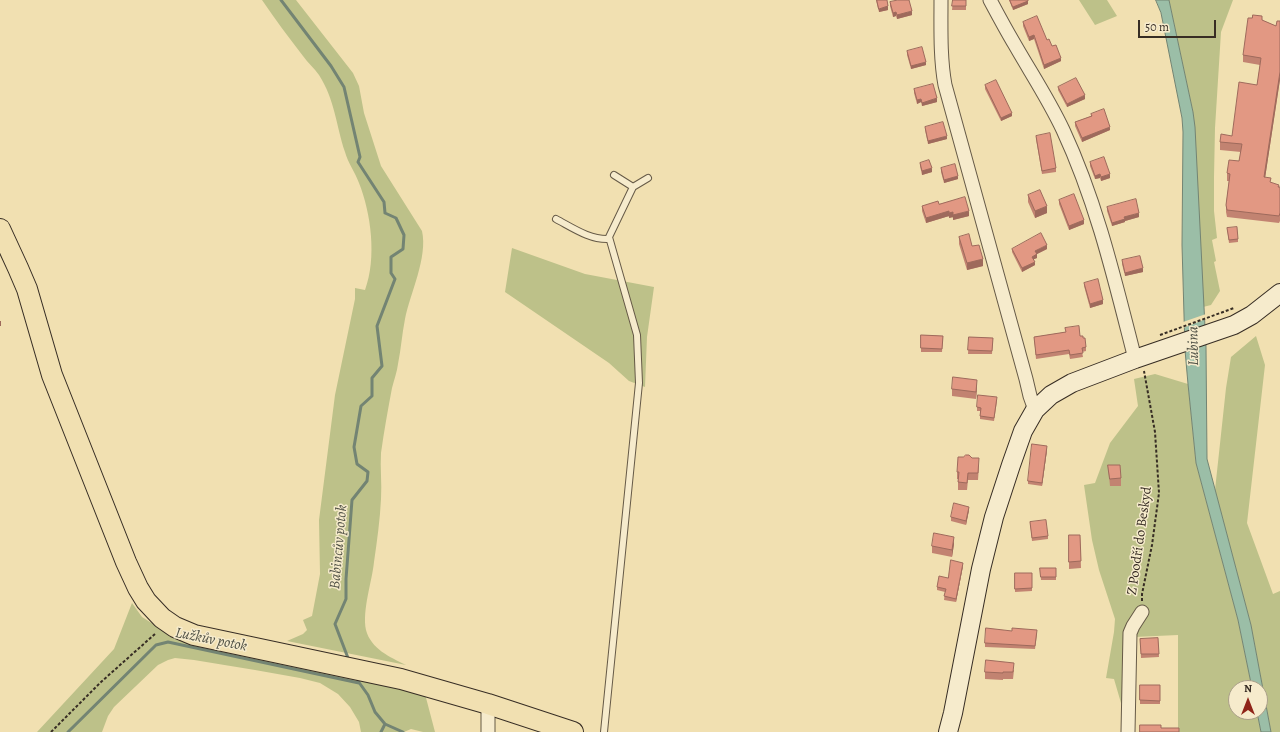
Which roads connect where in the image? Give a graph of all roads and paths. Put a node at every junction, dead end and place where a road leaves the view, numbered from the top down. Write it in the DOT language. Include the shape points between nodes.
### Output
graph roads {
  1 [pos="941,0"];
  2 [pos="990,0"];
  3 [pos="614,175"];
  4 [pos="648,178"];
  5 [pos="633,187"];
  6 [pos="556,220"];
  7 [pos="0,229"];
  8 [pos="609,239"];
  9 [pos="1280,293"];
  10 [pos="1217,322"];
  11 [pos="1175,337"];
  12 [pos="1135,359"];
  13 [pos="1035,410"];
  14 [pos="1142,612"];
  15 [pos="167,622"];
  16 [pos="488,704"];
  17 [pos="51,732"];
  18 [pos="488,732"];
  19 [pos="574,732"];
  20 [pos="604,732"];
  21 [pos="948,732"];
  22 [pos="1128,732"];
  1 -- 13 [label="street" via="946,85"];
  2 -- 12 [label="street" via="1049,102 1070,147 1101,228"];
  3 -- 5 [label="lane"];
  4 -- 5 [label="lane"];
  5 -- 8 [label="lane"];
  6 -- 8 [label="lane" via="584,235 601,240"];
  7 -- 15 [label="main road" via="27,289 52,375 126,562 146,602"];
  8 -- 20 [label="lane" via="637,335 639,383"];
  9 -- 10 [label="main road" via="1252,315 1234,324"];
  10 -- 11 [label="main road"];
  10 -- 11 [label="path"];
  11 -- 12 [label="main road"];
  12 -- 13 [label="main road" via="1066,387 1046,399"];
  12 -- 14 [label="path, Z Poodří do Beskyd" via="1137,368 1142,368 1146,376 1155,432 1159,493 1142,594"];
  13 -- 21 [label="main road" via="1023,431 994,517"];
  14 -- 22 [label="street" via="1130,634"];
  15 -- 16 [label="main road" via="194,635 401,679"];
  15 -- 17 [label="path"];
  16 -- 18 [label="street"];
  16 -- 19 [label="main road"];
}
